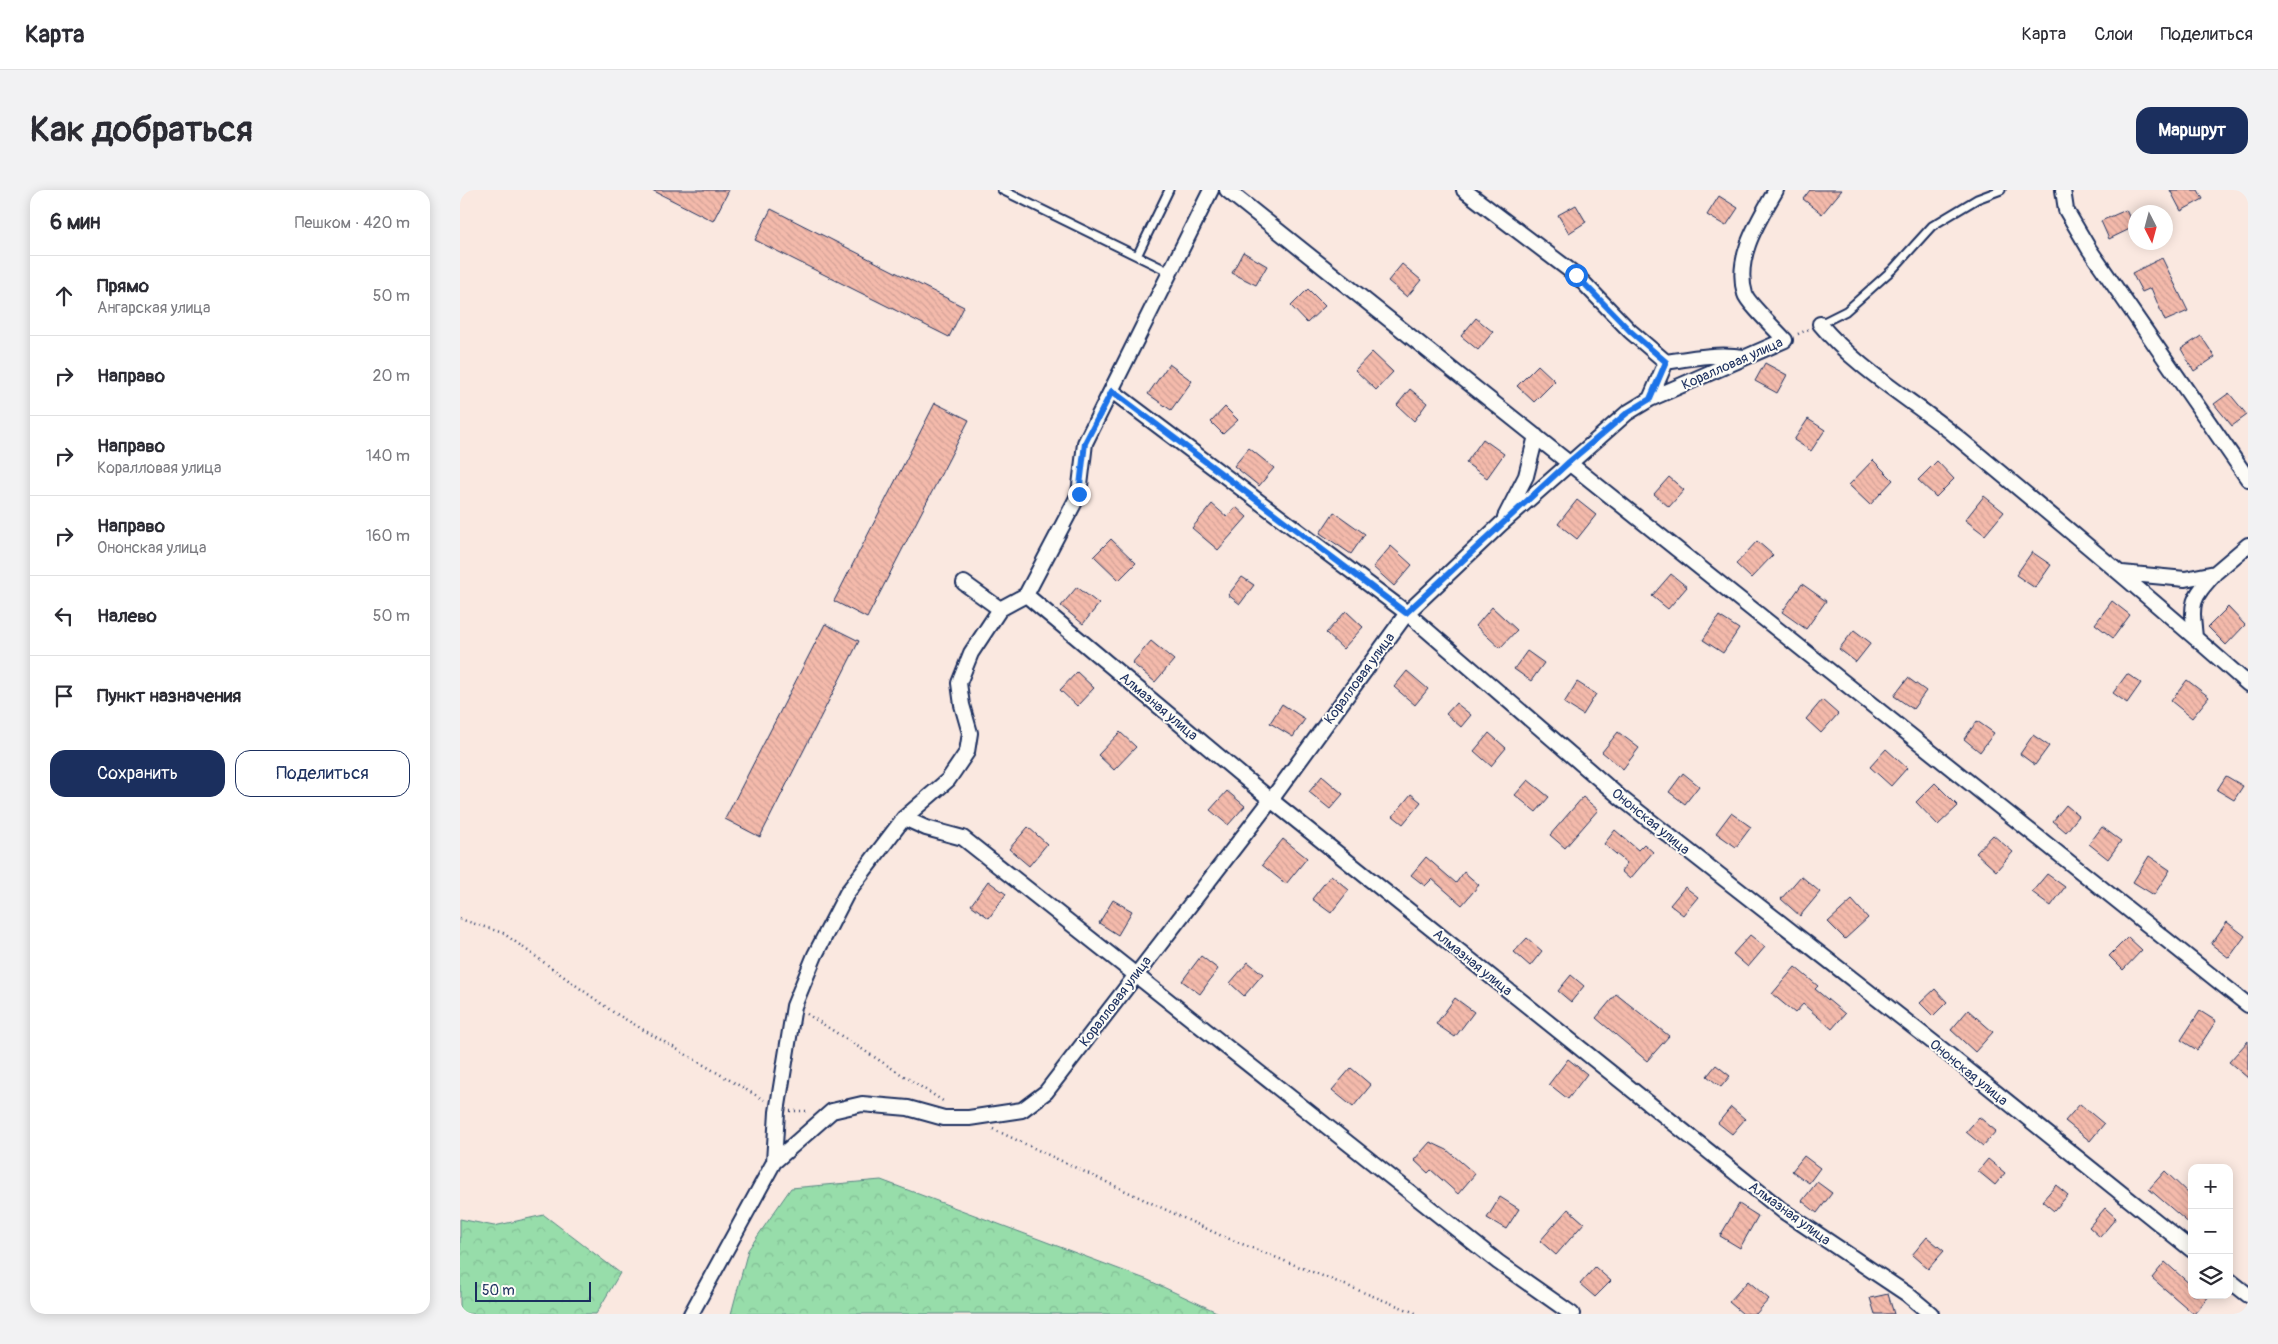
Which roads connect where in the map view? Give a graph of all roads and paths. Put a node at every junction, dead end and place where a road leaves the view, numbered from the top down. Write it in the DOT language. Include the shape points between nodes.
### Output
graph roads {
  1 [pos="1169,190"];
  2 [pos="1211,190"];
  3 [pos="1227,190"];
  4 [pos="1776,190"];
  5 [pos="2001,190"];
  6 [pos="2063,190"];
  7 [pos="1007,191"];
  8 [pos="1472,192"];
  9 [pos="1137,256"];
  10 [pos="1170,272"];
  11 [pos="1820,324"];
  12 [pos="1785,340"];
  13 [pos="1745,357"];
  14 [pos="1666,362"];
  15 [pos="1112,391"];
  16 [pos="1650,399"];
  17 [pos="1536,436"];
  18 [pos="1569,462"];
  19 [pos="2248,479"];
  20 [pos="1501,524"];
  21 [pos="2248,545"];
  22 [pos="2122,572"];
  23 [pos="2215,573"];
  24 [pos="964,583"];
  25 [pos="1026,595"];
  26 [pos="1000,609"];
  27 [pos="1406,613"];
  28 [pos="2195,637"];
  29 [pos="2248,684"];
  30 [pos="1271,800"];
  31 [pos="904,818"];
  32 [pos="460,919"];
  33 [pos="1135,975"];
  34 [pos="2248,1005"];
  35 [pos="794,1006"];
  36 [pos="944,1102"];
  37 [pos="832,1111"];
  38 [pos="777,1112"];
  39 [pos="970,1118"];
  40 [pos="774,1162"];
  41 [pos="2188,1247"];
  42 [pos="2233,1283"];
  43 [pos="2248,1295"];
  44 [pos="691,1314"];
  45 [pos="1418,1314"];
  46 [pos="1572,1314"];
  47 [pos="1931,1314"];
  1 -- 9 [label="lane"];
  2 -- 10 [label="street"];
  3 -- 17 [label="street"];
  4 -- 12 [label="street" via="1759,220 1742,262 1745,295"];
  5 -- 11 [label="lane" via="1977,199 1932,226 1893,269 1846,311"];
  6 -- 19 [label="street" via="2066,210 2089,249"];
  7 -- 9 [label="lane"];
  8 -- 14 [label="street" via="1576,275 1630,331"];
  9 -- 10 [label="lane"];
  10 -- 15 [label="street"];
  11 -- 12 [label="path, Коралловая улица"];
  11 -- 22 [label="street" via="1836,344 1932,416"];
  12 -- 13 [label="street, Коралловая улица"];
  13 -- 14 [label="street" via="1706,356"];
  13 -- 16 [label="street, Коралловая улица"];
  14 -- 16 [label="street"];
  15 -- 25 [label="street" via="1085,443 1079,494"];
  15 -- 27 [label="street, Ононская улица"];
  16 -- 18 [label="street, Коралловая улица" via="1627,413"];
  17 -- 18 [label="street"];
  17 -- 20 [label="street" via="1526,476"];
  18 -- 20 [label="street, Коралловая улица"];
  18 -- 34 [label="street"];
  20 -- 27 [label="street, Коралловая улица"];
  21 -- 23 [label="street"];
  22 -- 23 [label="street" via="2185,579"];
  22 -- 28 [label="street"];
  23 -- 28 [label="street" via="2195,596 2192,610"];
  24 -- 26 [label="street"];
  25 -- 26 [label="street"];
  25 -- 30 [label="street, Алмазная улица"];
  26 -- 31 [label="street" via="971,653 959,682 970,733 967,752 948,780"];
  27 -- 30 [label="street, Коралловая улица"];
  27 -- 41 [label="street, Ононская улица" via="1622,798"];
  28 -- 29 [label="street"];
  30 -- 33 [label="street, Коралловая улица"];
  30 -- 47 [label="street, Алмазная улица" via="1783,1211 1907,1294"];
  31 -- 33 [label="street" via="963,838"];
  31 -- 35 [label="street" via="847,893"];
  32 -- 38 [label="path" via="503,932 613,1012 761,1098"];
  33 -- 39 [label="street, Коралловая улица" via="1046,1092 1022,1110"];
  33 -- 46 [label="street" via="1490,1256"];
  35 -- 36 [label="path"];
  35 -- 38 [label="street"];
  37 -- 38 [label="path"];
  37 -- 39 [label="street, Коралловая улица" via="862,1104 908,1108 944,1118"];
  37 -- 40 [label="street, Коралловая улица"];
  38 -- 40 [label="street"];
  39 -- 45 [label="path" via="1222,1236"];
  40 -- 44 [label="street"];
  42 -- 43 [label="street"];
}
